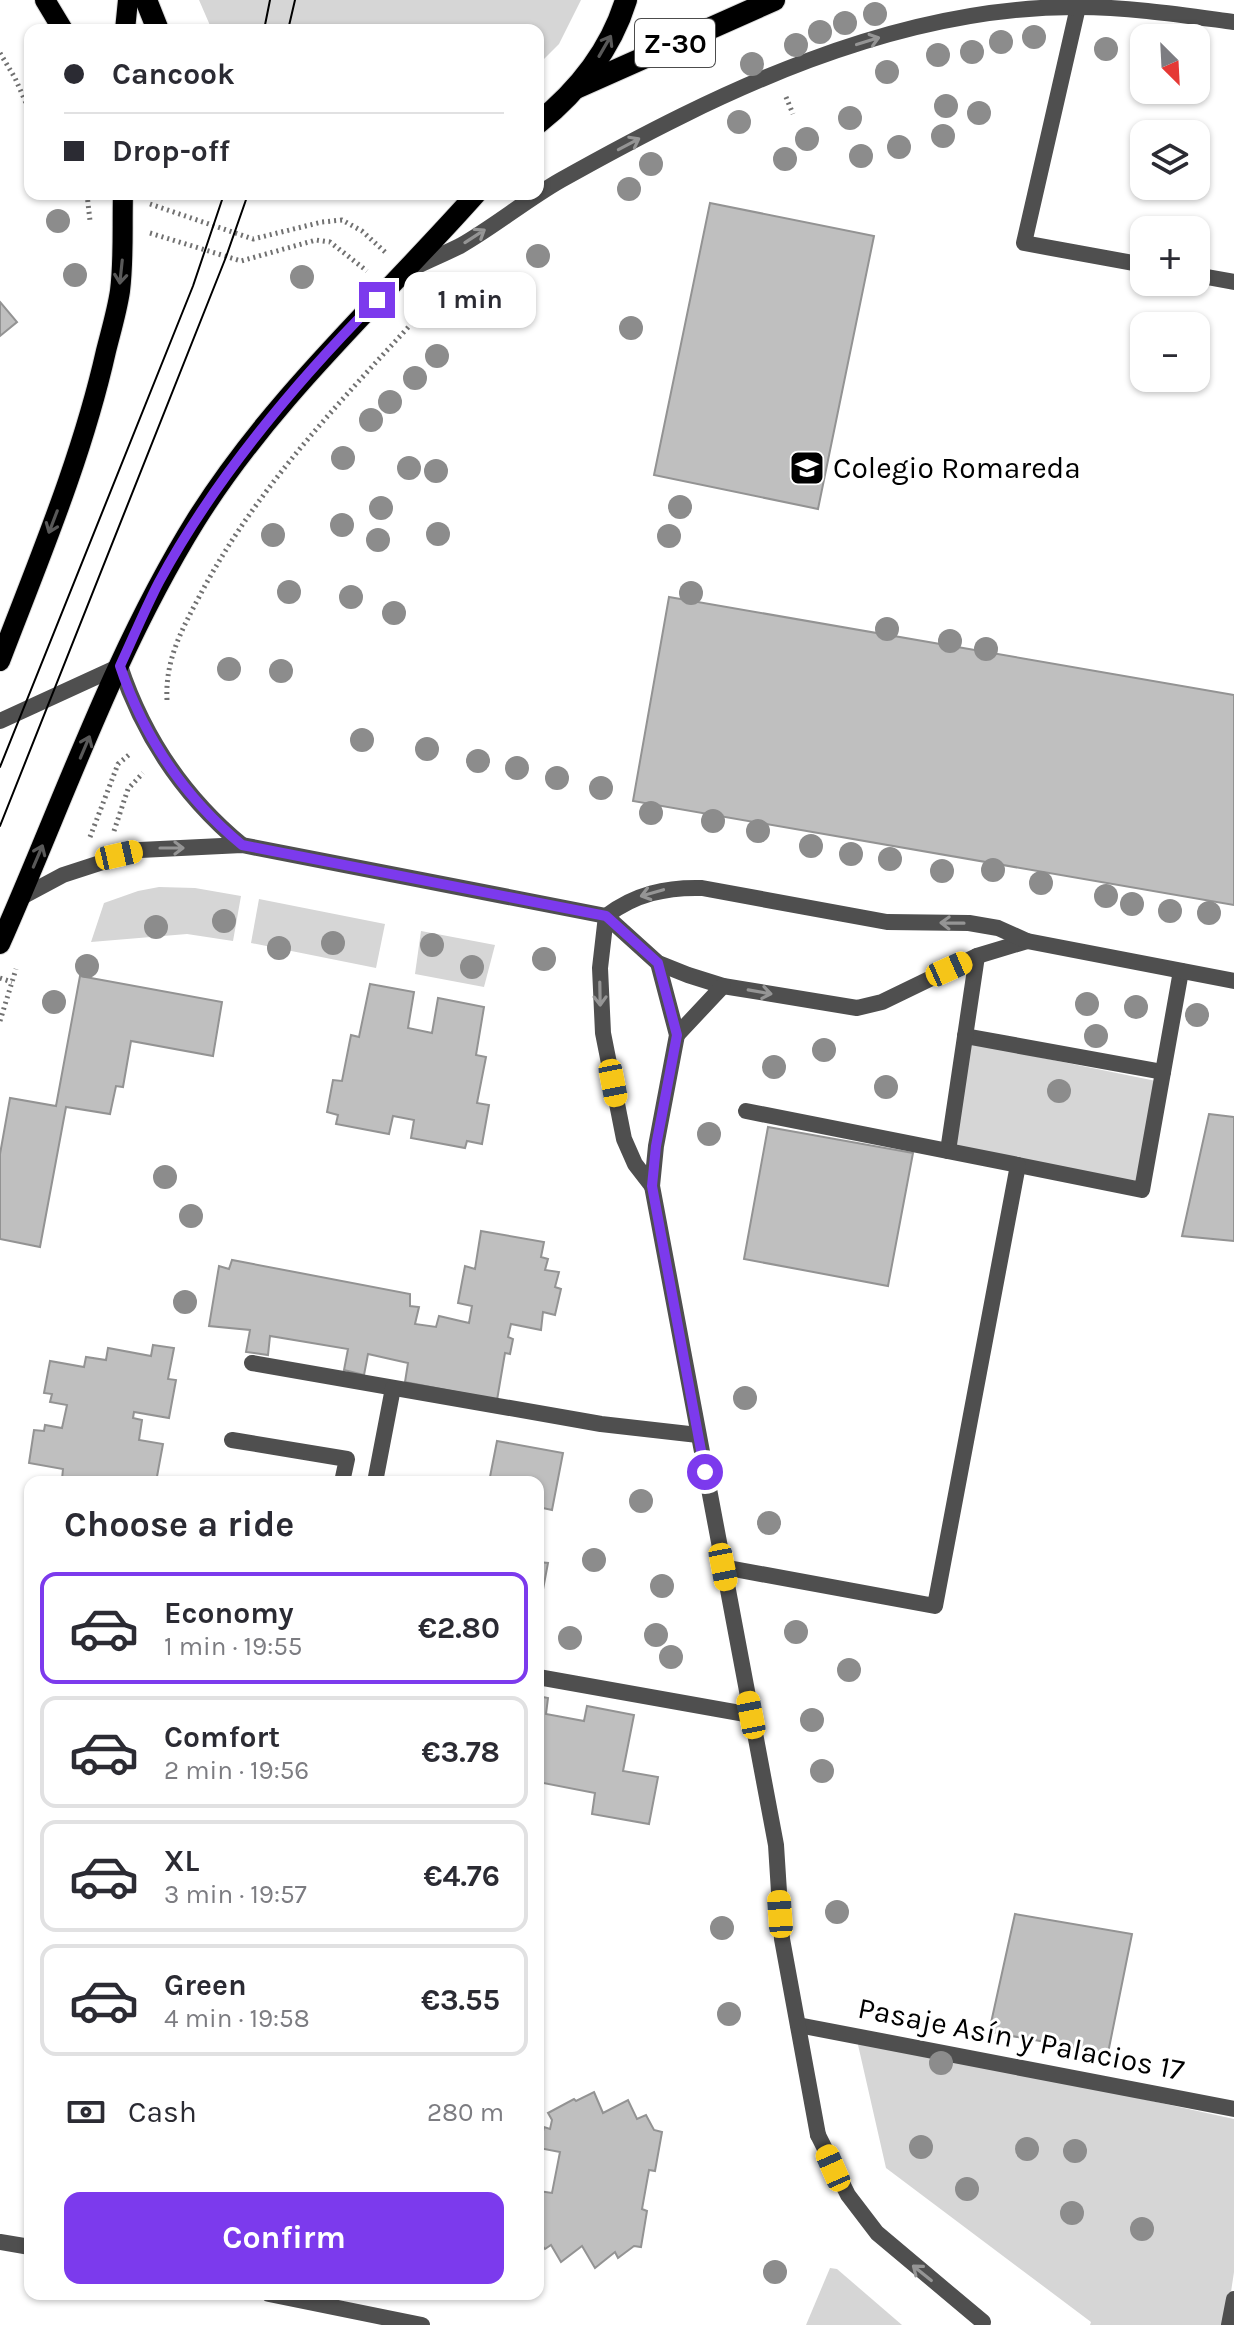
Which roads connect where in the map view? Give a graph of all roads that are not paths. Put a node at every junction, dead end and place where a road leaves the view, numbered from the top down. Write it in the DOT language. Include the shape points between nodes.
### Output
graph roads {
  1 [pos="45,0"];
  2 [pos="128,0"];
  3 [pos="146,0"];
  4 [pos="626,0"];
  5 [pos="774,0"];
  6 [pos="1078,7"];
  7 [pos="1234,22"];
  8 [pos="59,24"];
  9 [pos="126,24"];
  10 [pos="156,24"];
  11 [pos="576,88"];
  12 [pos="544,117"];
  13 [pos="544,180"];
  14 [pos="560,181"];
  15 [pos="544,191"];
  16 [pos="123,200"];
  17 [pos="471,200"];
  18 [pos="531,200"];
  19 [pos="1130,262"];
  20 [pos="406,272"];
  21 [pos="1210,278"];
  22 [pos="1234,282"];
  23 [pos="0,661"];
  24 [pos="120,666"];
  25 [pos="0,721"];
  26 [pos="242,845"];
  27 [pos="20,898"];
  28 [pos="606,916"];
  29 [pos="1027,941"];
  30 [pos="0,944"];
  31 [pos="977,956"];
  32 [pos="658,963"];
  33 [pos="1181,971"];
  34 [pos="1234,981"];
  35 [pos="723,986"];
  36 [pos="677,1035"];
  37 [pos="965,1036"];
  38 [pos="1163,1072"];
  39 [pos="746,1111"];
  40 [pos="948,1151"];
  41 [pos="1018,1165"];
  42 [pos="652,1186"];
  43 [pos="252,1363"];
  44 [pos="393,1388"];
  45 [pos="698,1435"];
  46 [pos="232,1440"];
  47 [pos="343,1476"];
  48 [pos="376,1476"];
  49 [pos="723,1567"];
  50 [pos="544,1678"];
  51 [pos="751,1715"];
  52 [pos="798,2025"];
  53 [pos="1234,2109"];
  54 [pos="0,2242"];
  55 [pos="24,2246"];
  56 [pos="1234,2299"];
  57 [pos="299,2300"];
  58 [pos="983,2322"];
  59 [pos="422,2325"];
  60 [pos="1229,2325"];
  1 -- 8 [label="main road"];
  2 -- 9 [label="main road"];
  3 -- 10 [label="highway"];
  11 -- 4 [label="highway, one-way" via="601,54"];
  5 -- 11 [label="highway, Z-30"];
  6 -- 7 [label="street"];
  14 -- 6 [label="street, one-way" via="699,109 836,51 926,24"];
  6 -- 19 [label="street" via="1024,243"];
  11 -- 12 [label="highway"];
  13 -- 14 [label="street"];
  15 -- 14 [label="street, one-way"];
  16 -- 23 [label="main road, one-way" via="119,295 88,421"];
  17 -- 20 [label="main road"];
  20 -- 18 [label="street, one-way" via="460,246"];
  20 -- 24 [label="main road" via="303,378 224,479 159,582"];
  21 -- 22 [label="street"];
  24 -- 25 [label="street"];
  24 -- 26 [label="street" via="151,738 186,791"];
  27 -- 24 [label="main road, one-way"];
  27 -- 26 [label="street, one-way" via="71,872 140,850"];
  26 -- 28 [label="street"];
  27 -- 30 [label="main road"];
  29 -- 28 [label="street, one-way" via="969,923 887,922 702,888 659,891"];
  28 -- 32 [label="street"];
  28 -- 42 [label="street, one-way" via="600,968 603,1033 624,1139"];
  29 -- 31 [label="street"];
  29 -- 33 [label="street"];
  35 -- 31 [label="street, one-way" via="857,1008 882,1002"];
  31 -- 37 [label="street"];
  32 -- 35 [label="street"];
  32 -- 36 [label="street"];
  33 -- 34 [label="street"];
  33 -- 38 [label="street"];
  35 -- 36 [label="street"];
  36 -- 42 [label="street"];
  37 -- 38 [label="street"];
  37 -- 40 [label="street"];
  38 -- 41 [label="street" via="1142,1190"];
  39 -- 40 [label="street"];
  40 -- 41 [label="street"];
  41 -- 49 [label="street" via="935,1606"];
  42 -- 45 [label="street"];
  43 -- 44 [label="street"];
  44 -- 45 [label="street"];
  44 -- 48 [label="street"];
  45 -- 49 [label="street"];
  46 -- 47 [label="street" via="347,1459"];
  49 -- 51 [label="street"];
  50 -- 51 [label="street"];
  51 -- 52 [label="street" via="776,1845 782,1939"];
  52 -- 53 [label="street, Pasaje Asín y Palacios 17"];
  58 -- 52 [label="street, one-way" via="877,2233 848,2195 818,2135"];
  54 -- 55 [label="street"];
  56 -- 60 [label="street"];
  57 -- 59 [label="street"];
}
